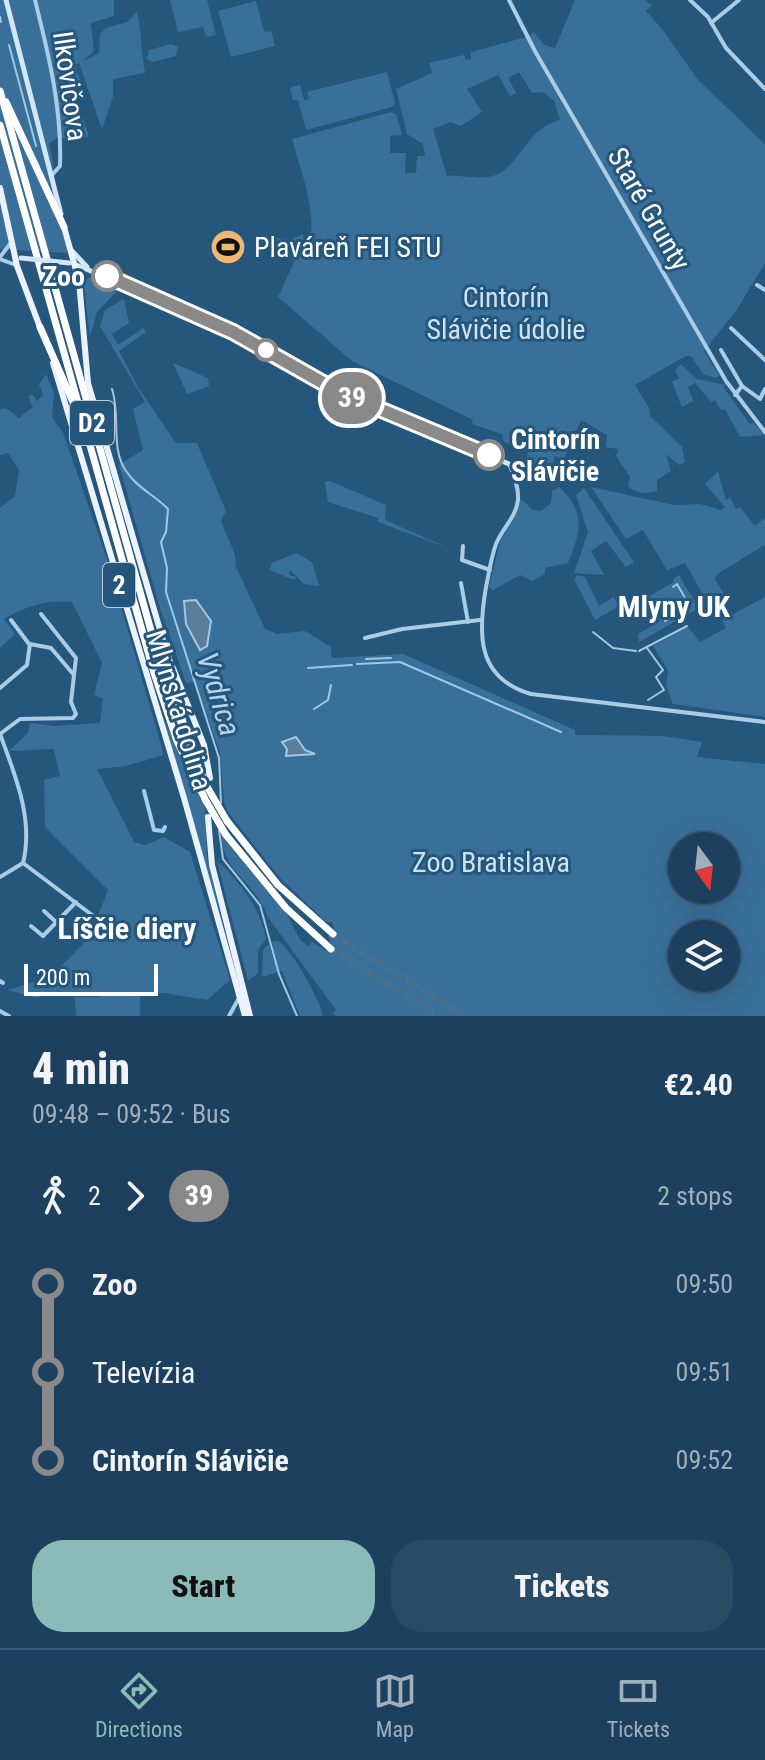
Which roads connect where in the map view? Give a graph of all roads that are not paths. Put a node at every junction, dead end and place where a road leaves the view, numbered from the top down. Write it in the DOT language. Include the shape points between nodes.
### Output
graph roads {
  1 [pos="6,0"];
  2 [pos="35,0"];
  3 [pos="509,0"];
  4 [pos="690,0"];
  5 [pos="739,0"];
  6 [pos="711,23"];
  7 [pos="765,89"];
  8 [pos="0,90"];
  9 [pos="0,125"];
  10 [pos="52,175"];
  11 [pos="0,188"];
  12 [pos="64,227"];
  13 [pos="11,242"];
  14 [pos="71,250"];
  15 [pos="0,258"];
  16 [pos="16,260"];
  17 [pos="72,264"];
  18 [pos="87,268"];
  19 [pos="97,272"];
  20 [pos="79,281"];
  21 [pos="757,285"];
  22 [pos="765,290"];
  23 [pos="40,327"];
  24 [pos="731,328"];
  25 [pos="721,350"];
  26 [pos="765,360"];
  27 [pos="742,386"];
  28 [pos="765,389"];
  29 [pos="735,395"];
  30 [pos="765,432"];
  31 [pos="89,446"];
  32 [pos="509,464"];
  33 [pos="463,546"];
  34 [pos="490,570"];
  35 [pos="461,583"];
  36 [pos="41,614"];
  37 [pos="11,620"];
  38 [pos="480,620"];
  39 [pos="468,622"];
  40 [pos="365,638"];
  41 [pos="30,644"];
  42 [pos="167,652"];
  43 [pos="74,675"];
  44 [pos="1,687"];
  45 [pos="765,722"];
  46 [pos="0,734"];
  47 [pos="191,752"];
  48 [pos="208,781"];
  49 [pos="144,791"];
  50 [pos="208,817"];
  51 [pos="165,827"];
  52 [pos="23,863"];
  53 [pos="0,877"];
  54 [pos="76,902"];
  55 [pos="44,911"];
  56 [pos="100,921"];
  57 [pos="56,922"];
  58 [pos="31,926"];
  59 [pos="333,934"];
  60 [pos="331,949"];
  61 [pos="241,994"];
  62 [pos="0,1011"];
  63 [pos="246,1011"];
  64 [pos="9,1016"];
  65 [pos="229,1016"];
  1 -- 10 [label="street, Mlynská dolina"];
  2 -- 10 [label="street, Ilkovičova" via="61,133 60,166"];
  3 -- 29 [label="street, Staré Grunty"];
  4 -- 6 [label="street"];
  5 -- 6 [label="street"];
  6 -- 7 [label="street" via="726,48"];
  8 -- 12 [label="highway"];
  8 -- 47 [label="highway, D2" via="164,679"];
  9 -- 31 [label="highway, D2"];
  10 -- 12 [label="street, Mlynská dolina"];
  11 -- 13 [label="main road, Mlynská dolina / 2"];
  12 -- 14 [label="main road, Mlynská dolina / 2"];
  13 -- 15 [label="street"];
  13 -- 16 [label="main road, Mlynská dolina / 2"];
  14 -- 17 [label="main road, Mlynská dolina / 2"];
  14 -- 18 [label="street"];
  15 -- 16 [label="street"];
  16 -- 17 [label="street, bridge"];
  16 -- 23 [label="main road, Mlynská dolina / 2"];
  17 -- 18 [label="street"];
  17 -- 20 [label="main road, Mlynská dolina / 2"];
  18 -- 19 [label="street"];
  19 -- 20 [label="street" via="84,274"];
  19 -- 32 [label="street" via="206,319 339,392"];
  20 -- 42 [label="main road, Mlynská dolina / 2" via="88,383"];
  21 -- 22 [label="street"];
  23 -- 31 [label="highway"];
  23 -- 61 [label="main road, Mlynská dolina / 2"];
  24 -- 26 [label="street"];
  25 -- 27 [label="street"];
  27 -- 28 [label="street" via="760,399"];
  27 -- 29 [label="street"];
  29 -- 30 [label="street, Staré Grunty"];
  31 -- 60 [label="highway, D2, bridge" via="165,708 206,801 226,835 286,908"];
  32 -- 34 [label="street" via="517,504"];
  33 -- 34 [label="street" via="462,560"];
  34 -- 38 [label="street"];
  35 -- 39 [label="street"];
  36 -- 43 [label="street" via="76,658"];
  37 -- 41 [label="street"];
  38 -- 39 [label="street"];
  38 -- 45 [label="street" via="488,661 523,692"];
  39 -- 40 [label="street"];
  41 -- 43 [label="street" via="58,652"];
  41 -- 44 [label="street" via="27,665"];
  42 -- 47 [label="highway"];
  42 -- 48 [label="main road, Mlynská dolina / 2" via="204,745"];
  43 -- 46 [label="street" via="73,718 20,719"];
  46 -- 52 [label="street" via="25,815"];
  47 -- 48 [label="highway, D2"];
  48 -- 59 [label="highway, D2, bridge" via="227,821 278,885"];
  49 -- 51 [label="street" via="154,830"];
  50 -- 61 [label="main road, Mlynská dolina / 2" via="210,854"];
  52 -- 53 [label="street"];
  52 -- 54 [label="street"];
  54 -- 56 [label="street"];
  54 -- 57 [label="street"];
  55 -- 57 [label="street"];
  57 -- 58 [label="street" via="43,936"];
  61 -- 63 [label="main road, Mlynská dolina / 2"];
  61 -- 65 [label="street"];
  62 -- 64 [label="street"];
  63 -- 65 [label="street"];
}
